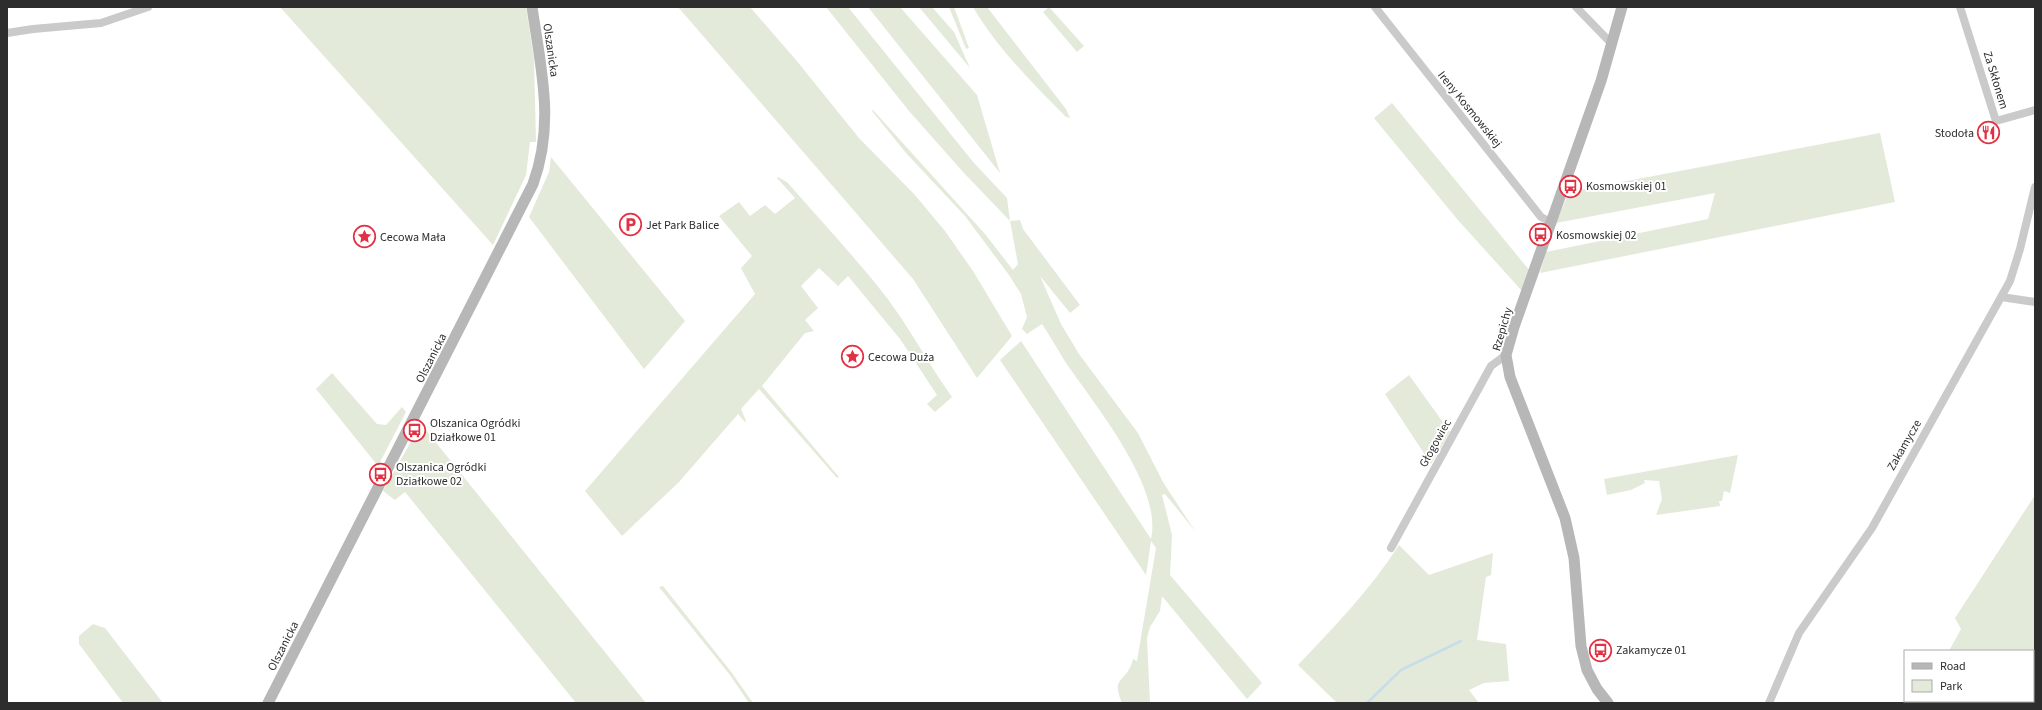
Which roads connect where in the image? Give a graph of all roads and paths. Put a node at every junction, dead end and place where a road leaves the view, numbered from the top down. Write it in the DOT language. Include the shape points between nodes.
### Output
graph roads {
  1 [pos="148,7"];
  2 [pos="532,7"];
  3 [pos="1375,7"];
  4 [pos="1576,7"];
  5 [pos="1622,7"];
  6 [pos="1960,7"];
  7 [pos="7,33"];
  8 [pos="1611,43"];
  9 [pos="2035,110"];
  10 [pos="2035,187"];
  11 [pos="1552,222"];
  12 [pos="2001,296"];
  13 [pos="2035,302"];
  14 [pos="1506,355"];
  15 [pos="1391,548"];
  16 [pos="268,703"];
  17 [pos="1608,703"];
  18 [pos="1769,703"];
  1 -- 7 [label="street" via="101,24"];
  2 -- 16 [label="street, Olszanicka" via="545,115 543,152 533,184"];
  3 -- 11 [label="street, Ireny Kosmowskiej" via="1541,217"];
  4 -- 8 [label="street"];
  5 -- 8 [label="street, Rzepichy"];
  6 -- 9 [label="street, Za Skłonem" via="1996,121"];
  8 -- 11 [label="street, Rzepichy"];
  10 -- 12 [label="street, Zakamycze" via="2020,249 2010,281"];
  11 -- 14 [label="street, Rzepichy"];
  12 -- 13 [label="street"];
  12 -- 18 [label="street, Zakamycze" via="1872,528 1799,633"];
  14 -- 15 [label="street, Głogowiec" via="1494,362 1485,376"];
  14 -- 17 [label="street, Rzepichy" via="1510,377 1565,518 1574,558 1581,646 1587,670 1597,690"];
}
